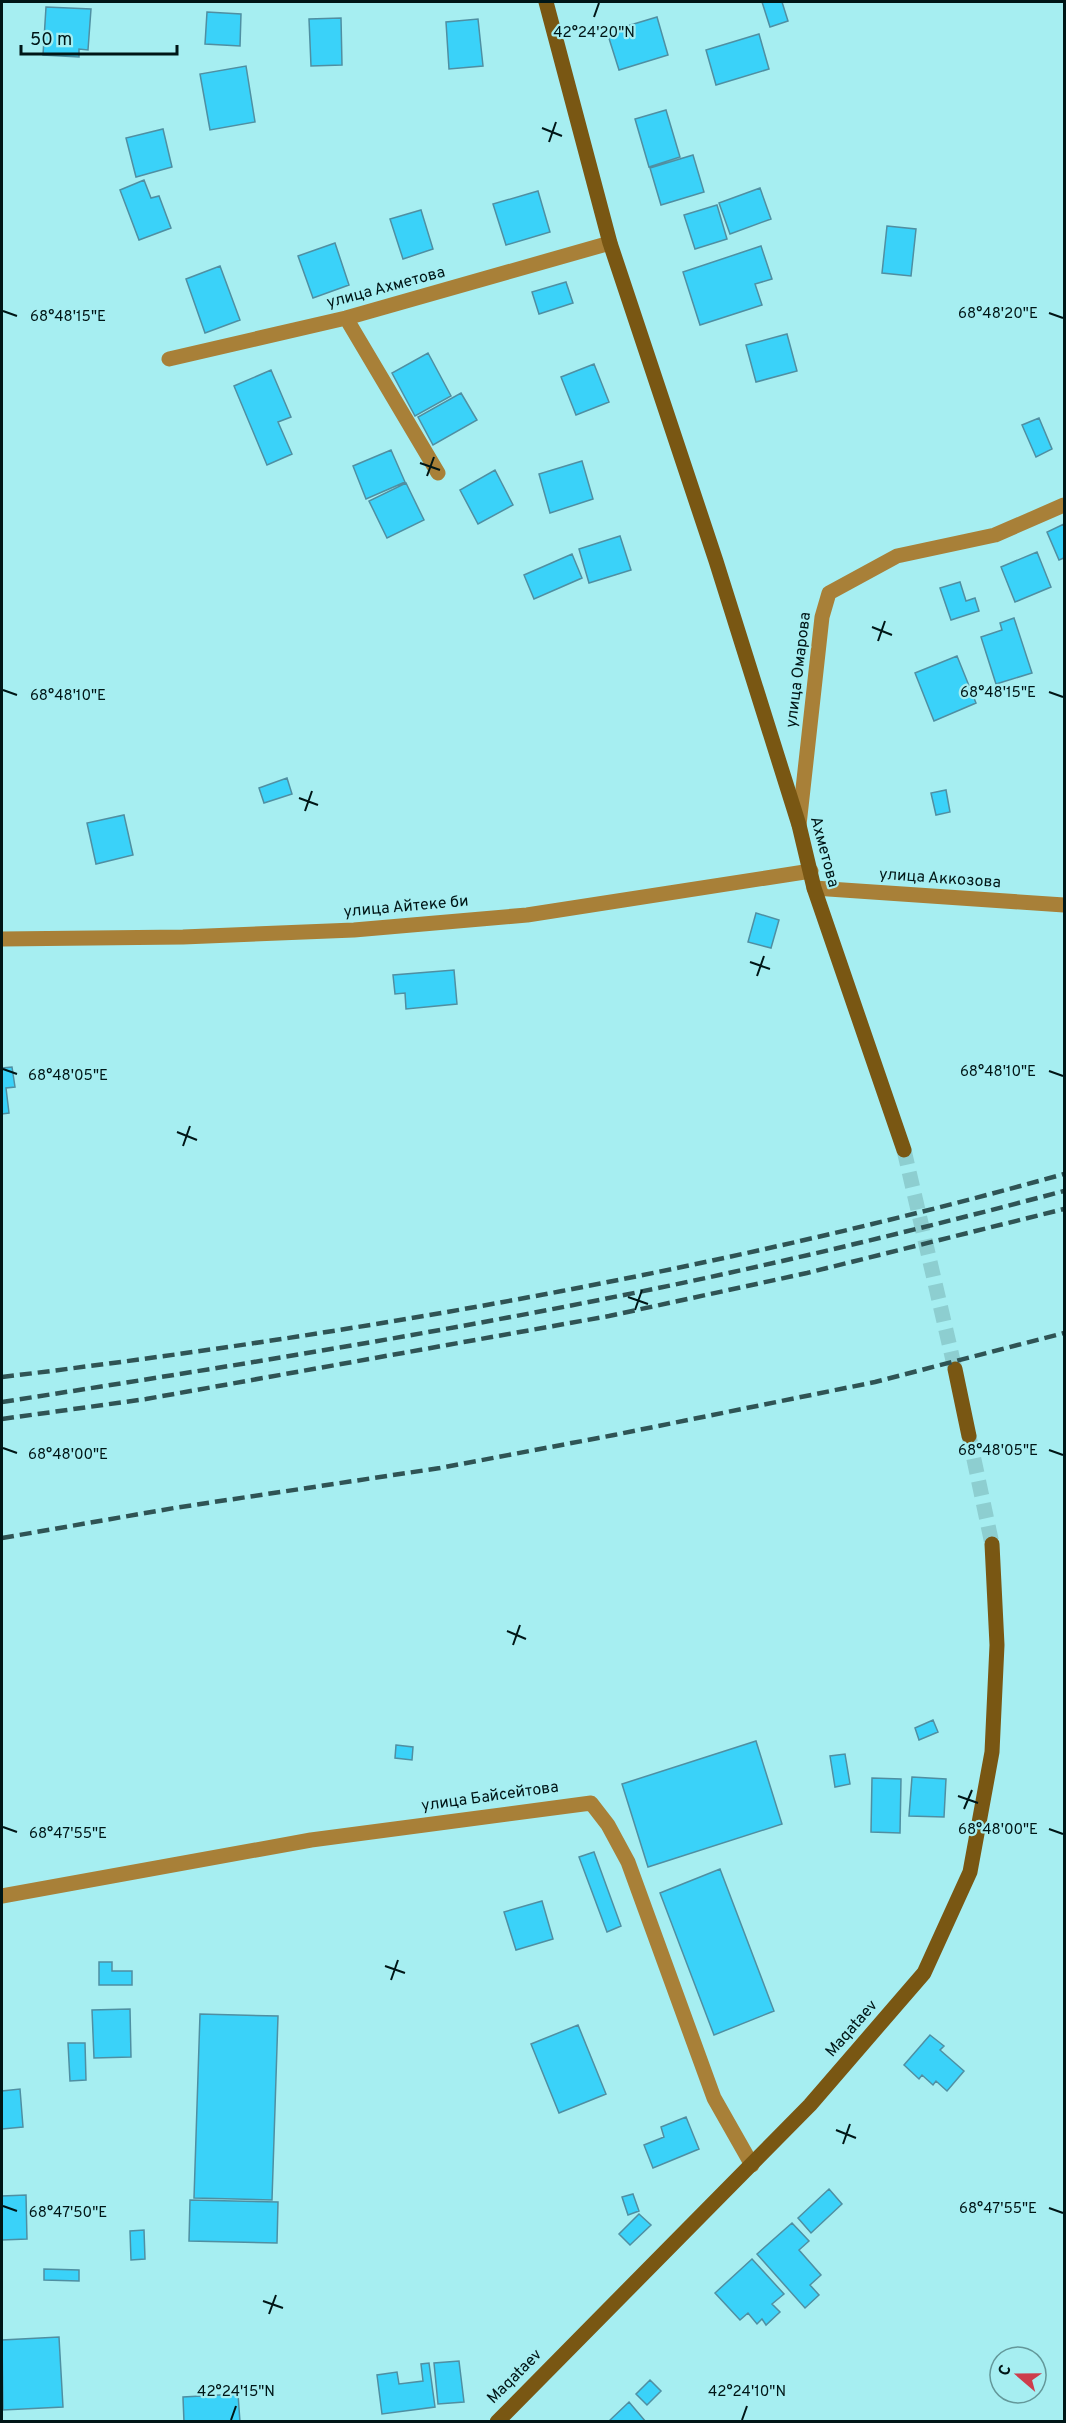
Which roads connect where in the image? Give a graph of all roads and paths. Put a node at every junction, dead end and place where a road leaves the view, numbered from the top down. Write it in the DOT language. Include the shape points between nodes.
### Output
graph roads {
  1 [pos="546,2"];
  2 [pos="610,243"];
  3 [pos="346,318"];
  4 [pos="169,359"];
  5 [pos="438,473"];
  6 [pos="1065,505"];
  7 [pos="799,825"];
  8 [pos="811,871"];
  9 [pos="814,888"];
  10 [pos="1065,905"];
  11 [pos="2,939"];
  12 [pos="904,1150"];
  13 [pos="955,1369"];
  14 [pos="969,1436"];
  15 [pos="992,1544"];
  16 [pos="2,1896"];
  17 [pos="752,2165"];
  18 [pos="497,2421"];
  1 -- 2 [label="main road"];
  2 -- 3 [label="street, улица Ахметова"];
  2 -- 7 [label="main road, Ахметова"];
  3 -- 4 [label="street, улица Ахметова"];
  3 -- 5 [label="street"];
  6 -- 7 [label="street, улица Омарова" via="995,535 897,556 829,593 822,617"];
  7 -- 8 [label="main road, Ахметова"];
  8 -- 9 [label="main road, Ахметова"];
  8 -- 11 [label="street, улица Айтеке би" via="526,915 377,928 183,938"];
  9 -- 10 [label="street, улица Аккозова"];
  9 -- 12 [label="main road, Ахметова"];
  13 -- 14 [label="main road"];
  15 -- 17 [label="main road, Maqataev" via="997,1645 992,1752 970,1872 924,1974"];
  16 -- 17 [label="street, улица Байсейтова" via="311,1840 591,1803 628,1862 714,2098"];
  17 -- 18 [label="main road, Maqataev"];
}
